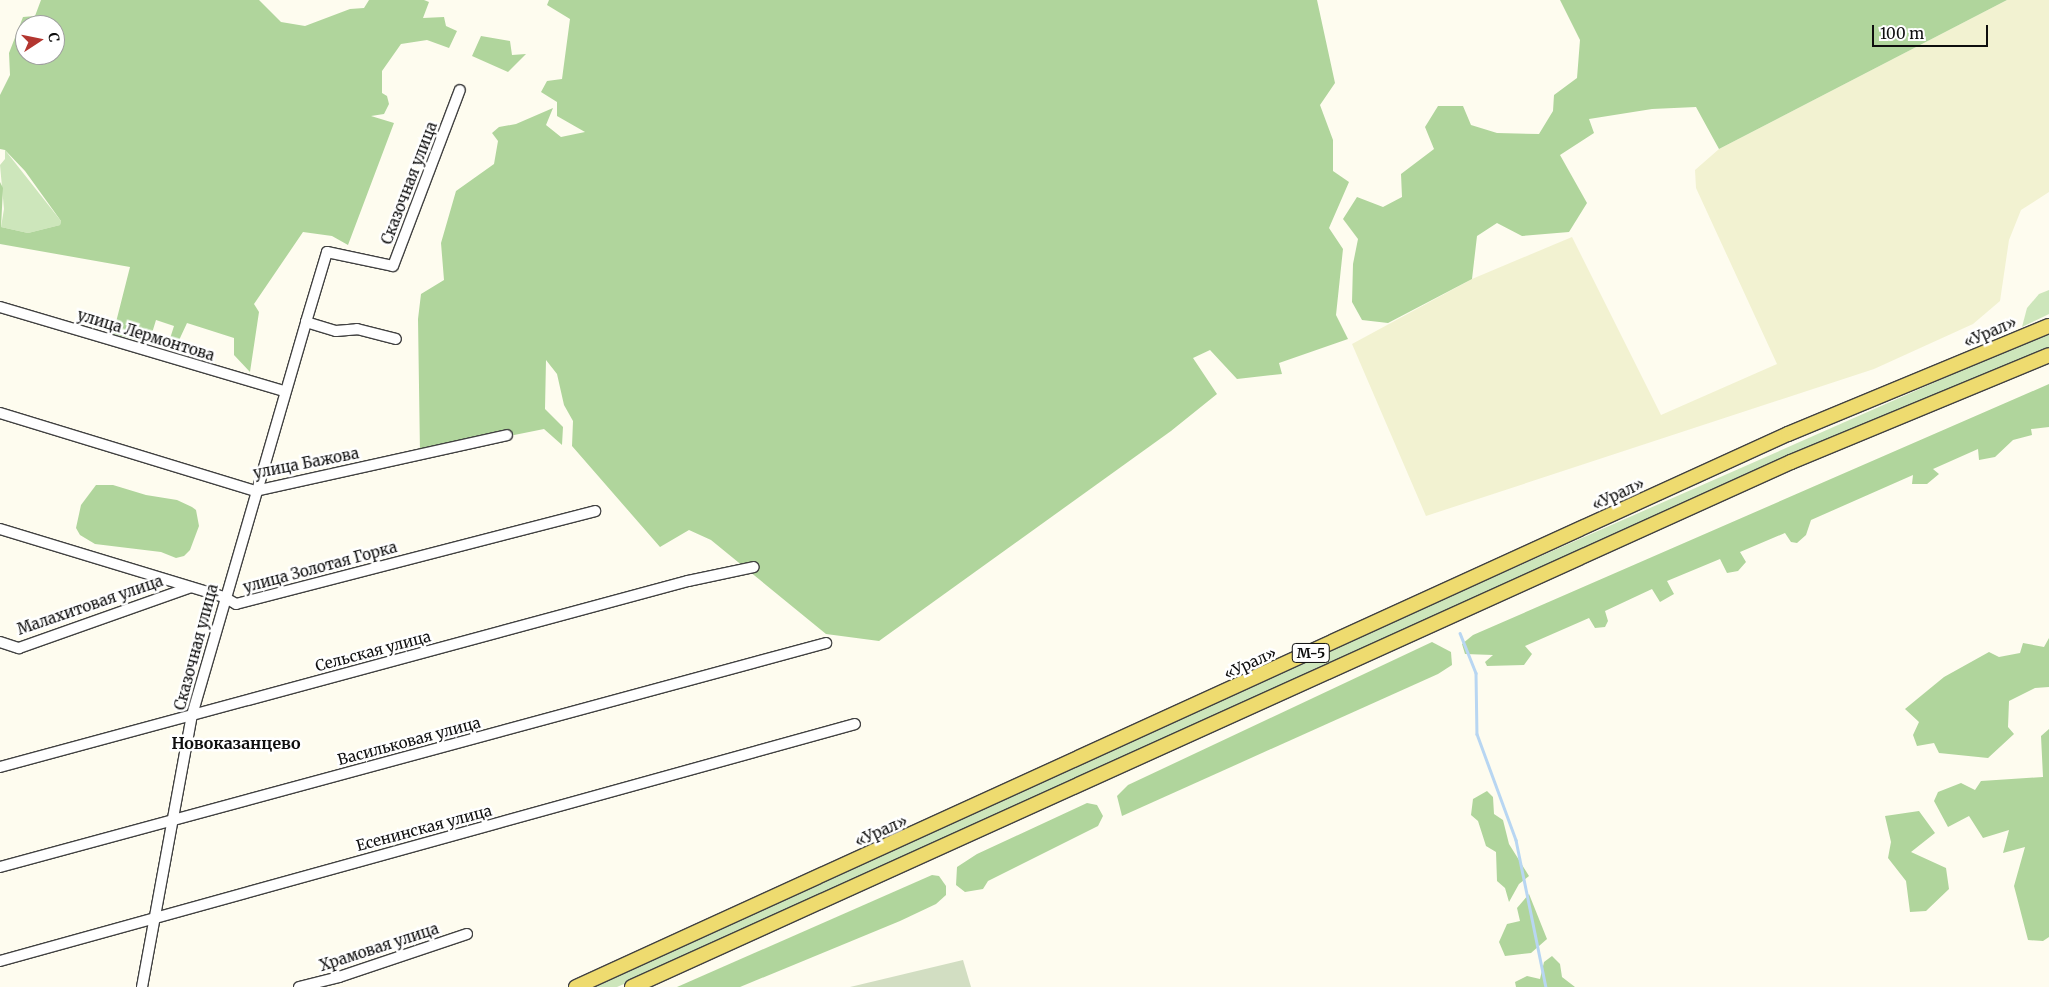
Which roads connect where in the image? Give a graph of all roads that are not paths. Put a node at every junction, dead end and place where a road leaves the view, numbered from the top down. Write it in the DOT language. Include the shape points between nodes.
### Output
graph roads {
  1 [pos="460,90"];
  2 [pos="0,307"];
  3 [pos="306,322"];
  4 [pos="2049,326"];
  5 [pos="396,339"];
  6 [pos="2049,355"];
  7 [pos="284,391"];
  8 [pos="0,413"];
  9 [pos="507,435"];
  10 [pos="255,491"];
  11 [pos="595,511"];
  12 [pos="0,529"];
  13 [pos="754,568"];
  14 [pos="191,587"];
  15 [pos="224,597"];
  16 [pos="1,639"];
  17 [pos="826,643"];
  18 [pos="192,715"];
  19 [pos="855,724"];
  20 [pos="0,767"];
  21 [pos="173,820"];
  22 [pos="0,867"];
  23 [pos="153,918"];
  24 [pos="467,934"];
  25 [pos="0,961"];
  26 [pos="142,987"];
  27 [pos="299,987"];
  28 [pos="576,987"];
  29 [pos="632,987"];
  1 -- 3 [label="street, Сказочная улица" via="393,266 327,252"];
  2 -- 7 [label="street, улица Лермонтова"];
  3 -- 5 [label="street" via="336,331 357,329"];
  3 -- 7 [label="street, Сказочная улица"];
  4 -- 28 [label="main road, «Урал» / М-5" via="1788,434"];
  6 -- 29 [label="main road, М-5" via="1782,466"];
  7 -- 10 [label="street, Сказочная улица"];
  8 -- 10 [label="street, улица Бажова"];
  9 -- 10 [label="street, улица Бажова"];
  10 -- 15 [label="street, Сказочная улица"];
  11 -- 15 [label="street, улица Золотая Горка" via="279,595 236,604"];
  12 -- 14 [label="street, улица Золотая Горка"];
  13 -- 18 [label="street, Сельская улица" via="688,581"];
  14 -- 15 [label="street, улица Золотая Горка"];
  14 -- 16 [label="street, Малахитовая улица" via="19,648"];
  15 -- 18 [label="street, Сказочная улица"];
  17 -- 21 [label="street, Васильковая улица"];
  18 -- 20 [label="street, Сельская улица"];
  18 -- 21 [label="street, Сказочная улица"];
  19 -- 23 [label="street, Есенинская улица"];
  21 -- 22 [label="street, Васильковая улица"];
  21 -- 23 [label="street, Сказочная улица"];
  23 -- 25 [label="street, Есенинская улица"];
  23 -- 26 [label="street, Сказочная улица"];
  24 -- 27 [label="street, Храмовая улица"];
}
